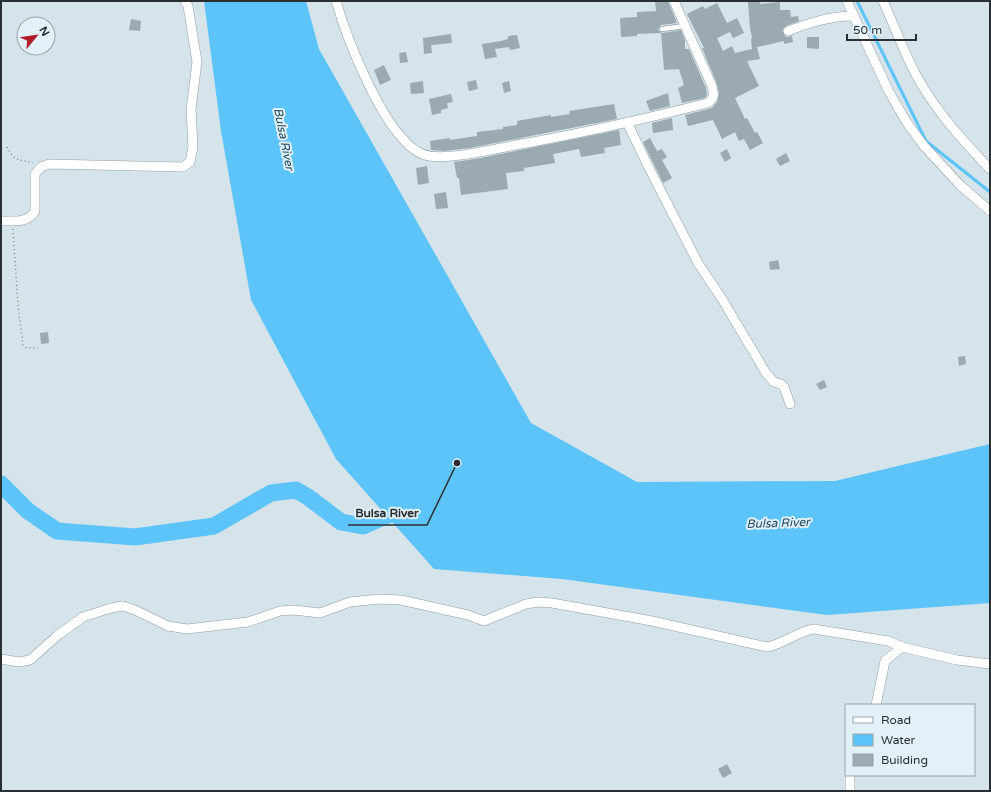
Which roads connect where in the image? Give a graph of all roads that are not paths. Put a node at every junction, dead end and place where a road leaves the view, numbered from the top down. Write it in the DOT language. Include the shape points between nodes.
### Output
graph roads {
  1 [pos="186,1"];
  2 [pos="336,1"];
  3 [pos="674,1"];
  4 [pos="847,1"];
  5 [pos="883,1"];
  6 [pos="853,16"];
  7 [pos="685,26"];
  8 [pos="662,29"];
  9 [pos="788,31"];
  10 [pos="627,122"];
  11 [pos="990,169"];
  12 [pos="990,211"];
  13 [pos="1,221"];
  14 [pos="790,404"];
  15 [pos="902,647"];
  16 [pos="1,659"];
  17 [pos="990,664"];
  18 [pos="876,704"];
  19 [pos="850,776"];
  20 [pos="850,791"];
  1 -- 13 [label="street" via="197,62 191,109 193,147 190,162 183,167 49,164 38,169 35,174 33,215 26,220"];
  2 -- 10 [label="street" via="356,58 376,98 396,131 405,142 419,152 429,156 453,156"];
  3 -- 7 [label="street"];
  4 -- 6 [label="street"];
  5 -- 11 [label="street" via="915,73 931,99 952,128"];
  6 -- 9 [label="street" via="828,18"];
  6 -- 12 [label="street" via="888,90 907,123 924,146 960,185"];
  7 -- 8 [label="lane"];
  7 -- 10 [label="street" via="712,86 713,100 659,116"];
  10 -- 14 [label="street" via="698,263 766,373 774,382 784,387"];
  15 -- 16 [label="street" via="888,640 814,629 805,630 775,646 767,647 652,621 552,603 526,604 484,621 468,614 402,600 379,599 350,602 320,613 280,611 248,622 187,629 168,626 123,606 83,617 30,660 19,662"];
  15 -- 17 [label="street" via="957,660"];
  15 -- 18 [label="street" via="885,661"];
  19 -- 20 [label="street"];
}
